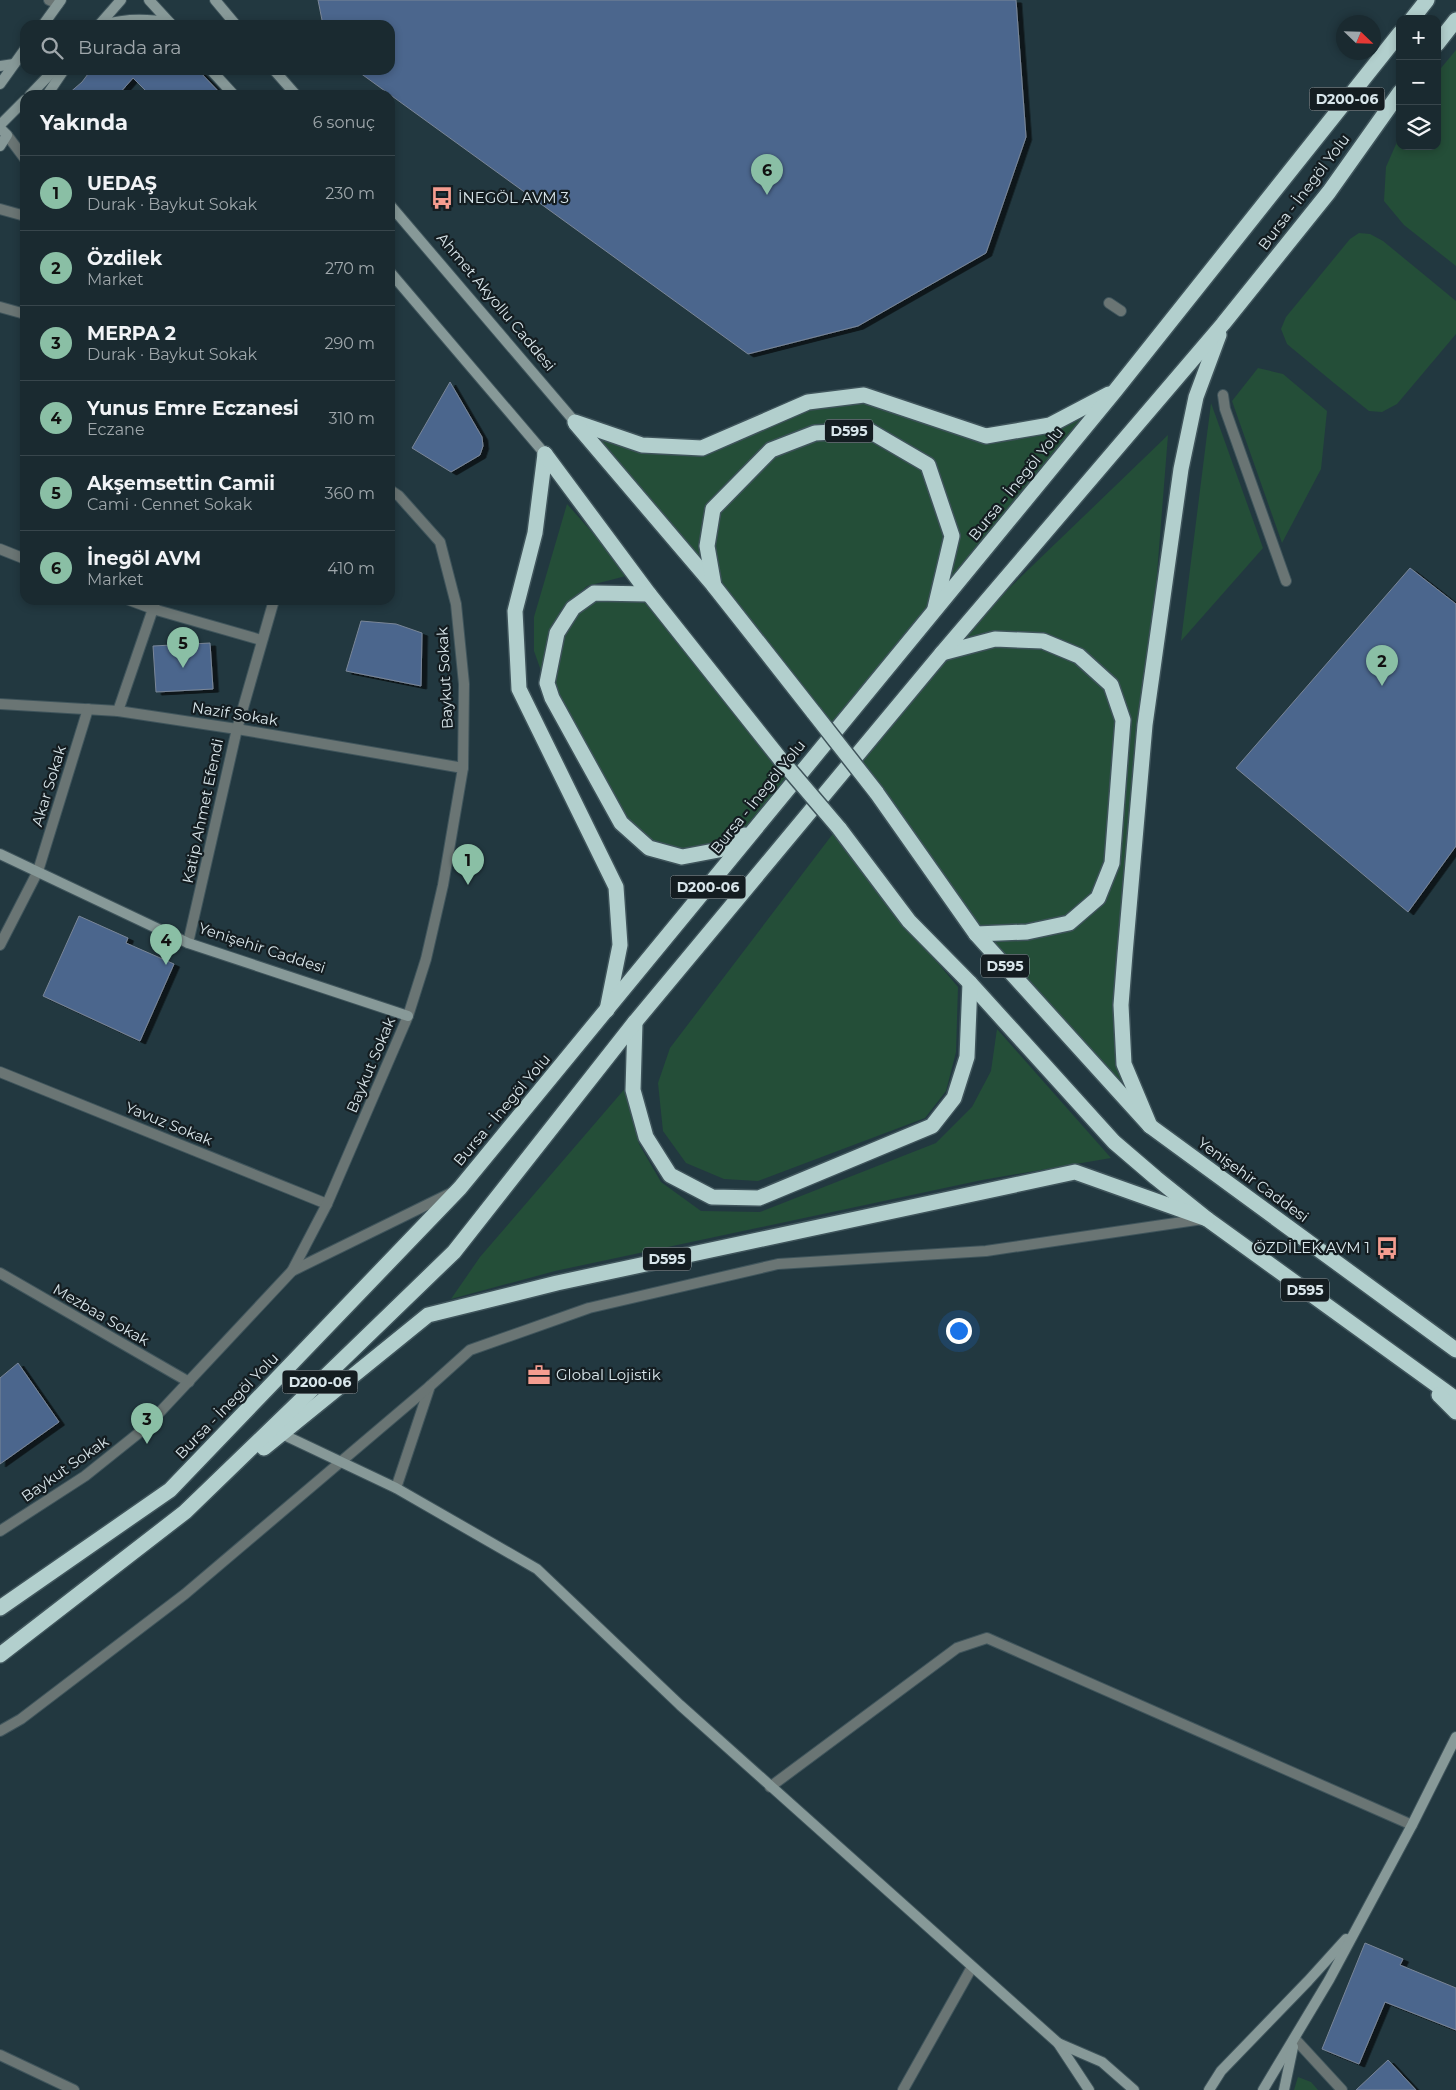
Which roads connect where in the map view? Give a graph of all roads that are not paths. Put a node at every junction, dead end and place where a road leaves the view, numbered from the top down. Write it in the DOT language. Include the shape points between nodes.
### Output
graph roads {
  1 [pos="121,0"];
  2 [pos="149,0"];
  3 [pos="1427,0"];
  4 [pos="56,1"];
  5 [pos="218,2"];
  6 [pos="1415,15"];
  7 [pos="46,20"];
  8 [pos="103,20"];
  9 [pos="118,20"];
  10 [pos="157,20"];
  11 [pos="166,20"];
  12 [pos="232,20"];
  13 [pos="1456,20"];
  14 [pos="1396,38"];
  15 [pos="1441,39"];
  16 [pos="20,56"];
  17 [pos="14,64"];
  18 [pos="0,66"];
  19 [pos="49,75"];
  20 [pos="61,75"];
  21 [pos="216,75"];
  22 [pos="278,75"];
  23 [pos="0,84"];
  24 [pos="35,90"];
  25 [pos="50,90"];
  26 [pos="229,90"];
  27 [pos="292,90"];
  28 [pos="1396,98"];
  29 [pos="20,107"];
  30 [pos="2,130"];
  31 [pos="0,146"];
  32 [pos="20,153"];
  33 [pos="0,209"];
  34 [pos="395,211"];
  35 [pos="20,215"];
  36 [pos="395,278"];
  37 [pos="1109,303"];
  38 [pos="0,307"];
  39 [pos="1121,311"];
  40 [pos="20,313"];
  41 [pos="1222,324"];
  42 [pos="1115,391"];
  43 [pos="1223,395"];
  44 [pos="575,422"];
  45 [pos="545,454"];
  46 [pos="395,493"];
  47 [pos="0,549"];
  48 [pos="20,557"];
  49 [pos="1286,580"];
  50 [pos="714,586"];
  51 [pos="649,594"];
  52 [pos="154,605"];
  53 [pos="272,605"];
  54 [pos="934,612"];
  55 [pos="261,640"];
  56 [pos="942,653"];
  57 [pos="0,704"];
  58 [pos="88,710"];
  59 [pos="118,711"];
  60 [pos="237,729"];
  61 [pos="463,768"];
  62 [pos="753,830"];
  63 [pos="0,854"];
  64 [pos="38,871"];
  65 [pos="976,934"];
  66 [pos="188,943"];
  67 [pos="0,945"];
  68 [pos="970,983"];
  69 [pos="606,1012"];
  70 [pos="408,1016"];
  71 [pos="635,1022"];
  72 [pos="0,1072"];
  73 [pos="1150,1126"];
  74 [pos="460,1188"];
  75 [pos="327,1204"];
  76 [pos="1207,1219"];
  77 [pos="292,1271"];
  78 [pos="0,1273"];
  79 [pos="1456,1350"];
  80 [pos="1404,1361"];
  81 [pos="189,1382"];
  82 [pos="430,1386"];
  83 [pos="1456,1398"];
  84 [pos="1456,1412"];
  85 [pos="282,1434"];
  86 [pos="342,1461"];
  87 [pos="396,1488"];
  88 [pos="186,1512"];
  89 [pos="0,1532"];
  90 [pos="0,1608"];
  91 [pos="0,1655"];
  92 [pos="0,1731"];
  93 [pos="1456,1737"];
  94 [pos="770,1787"];
  95 [pos="1412,1825"];
  96 [pos="1356,1927"];
  97 [pos="972,1967"];
  98 [pos="1295,2039"];
  99 [pos="1058,2043"];
  100 [pos="0,2055"];
  101 [pos="74,2090"];
  102 [pos="902,2090"];
  103 [pos="1089,2090"];
  104 [pos="1134,2090"];
  105 [pos="1208,2090"];
  106 [pos="1262,2090"];
  107 [pos="1284,2090"];
  108 [pos="1342,2090"];
  1 -- 8 [label="street"];
  2 -- 11 [label="street"];
  3 -- 6 [label="highway"];
  4 -- 7 [label="street"];
  5 -- 12 [label="street"];
  9 -- 10 [label="street"];
  13 -- 15 [label="highway"];
  14 -- 42 [label="highway, Bursa - İnegöl Yolu / D200-06"];
  16 -- 17 [label="street"];
  17 -- 18 [label="street"];
  17 -- 23 [label="street"];
  19 -- 24 [label="street"];
  20 -- 25 [label="street"];
  21 -- 26 [label="street"];
  22 -- 27 [label="street"];
  28 -- 41 [label="highway, Bursa - İnegöl Yolu / D200-06" via="1329,192"];
  29 -- 30 [label="street"];
  30 -- 31 [label="street"];
  30 -- 32 [label="street"];
  33 -- 35 [label="street"];
  34 -- 44 [label="street, Ahmet Akyollu Caddesi"];
  36 -- 45 [label="street"];
  37 -- 39 [label="street"];
  38 -- 40 [label="street"];
  41 -- 56 [label="highway, Bursa - İnegöl Yolu / D200-06"];
  41 -- 73 [label="highway" via="1196,397 1181,468 1145,725 1121,1005 1124,1064"];
  42 -- 44 [label="highway" via="1050,424 986,436 864,394 808,402 702,448 642,445"];
  42 -- 54 [label="highway, Bursa - İnegöl Yolu / D200-06"];
  43 -- 49 [label="street" via="1225,409"];
  44 -- 50 [label="highway"];
  45 -- 51 [label="highway"];
  45 -- 69 [label="highway" via="535,533 515,611 519,689 616,887 620,945"];
  46 -- 61 [label="street, Baykut Sokak" via="440,542 456,604 464,684"];
  47 -- 48 [label="street"];
  50 -- 54 [label="highway, D595" via="707,546 713,509 771,450 815,434 868,430 928,465 952,536"];
  50 -- 65 [label="highway, D595, bridge" via="876,792"];
  51 -- 62 [label="highway" via="594,593 572,608 557,633 547,683 552,698 621,823 649,848 682,857 719,850"];
  51 -- 68 [label="highway, bridge" via="839,828 909,921"];
  52 -- 55 [label="street"];
  52 -- 59 [label="street"];
  53 -- 55 [label="street, Katip Ahmet Efendi"];
  54 -- 62 [label="highway, Bursa - İnegöl Yolu / D200-06"];
  55 -- 60 [label="street, Katip Ahmet Efendi"];
  56 -- 65 [label="highway" via="995,638 1043,641 1079,656 1111,685 1123,720 1112,863 1098,898 1069,923 1026,932"];
  56 -- 71 [label="highway, Bursa - İnegöl Yolu / D200-06"];
  57 -- 58 [label="street, Nazif Sokak"];
  58 -- 59 [label="street, Nazif Sokak"];
  58 -- 64 [label="street, Akar Sokak"];
  59 -- 60 [label="street, Nazif Sokak"];
  60 -- 61 [label="street, Nazif Sokak"];
  60 -- 66 [label="street, Katip Ahmet Efendi"];
  61 -- 70 [label="street, Baykut Sokak" via="443,885 426,959"];
  62 -- 69 [label="highway, Bursa - İnegöl Yolu / D200-06"];
  63 -- 64 [label="street, Yenişehir Caddesi"];
  64 -- 66 [label="street, Yenişehir Caddesi"];
  64 -- 67 [label="street, Akar Sokak"];
  65 -- 73 [label="highway, D595"];
  66 -- 70 [label="street, Yenişehir Caddesi"];
  68 -- 71 [label="highway" via="967,1057 954,1098 932,1126 759,1198 712,1197 670,1175 646,1137 633,1090"];
  68 -- 76 [label="highway" via="1114,1142"];
  69 -- 74 [label="highway, Bursa - İnegöl Yolu / D200-06"];
  70 -- 75 [label="street, Baykut Sokak"];
  71 -- 88 [label="highway, Bursa - İnegöl Yolu / D200-06" via="454,1252"];
  72 -- 75 [label="street, Yavuz Sokak"];
  73 -- 79 [label="highway, Yenişehir Caddesi / D595"];
  74 -- 77 [label="street"];
  74 -- 90 [label="highway, Bursa - İnegöl Yolu / D200-06" via="170,1490"];
  75 -- 77 [label="street, Baykut Sokak"];
  76 -- 80 [label="highway, D595"];
  76 -- 82 [label="street" via="986,1251 778,1264 589,1308 470,1350"];
  76 -- 85 [label="highway, D595" via="1076,1172 557,1283 428,1315"];
  77 -- 81 [label="street, Baykut Sokak"];
  78 -- 81 [label="street, Mezbaa Sokak"];
  80 -- 83 [label="highway, D595"];
  80 -- 84 [label="highway"];
  81 -- 89 [label="street, Baykut Sokak" via="145,1428 85,1476"];
  82 -- 86 [label="street"];
  82 -- 87 [label="street"];
  85 -- 86 [label="street"];
  85 -- 88 [label="highway, D595"];
  86 -- 87 [label="street"];
  86 -- 92 [label="street" via="185,1594 21,1719"];
  87 -- 94 [label="street" via="537,1569"];
  88 -- 91 [label="highway, Bursa - İnegöl Yolu / D200-06"];
  93 -- 95 [label="street"];
  94 -- 95 [label="street" via="957,1648 987,1638"];
  94 -- 97 [label="street"];
  95 -- 96 [label="street"];
  96 -- 98 [label="street"];
  96 -- 105 [label="street" via="1221,2071"];
  97 -- 99 [label="street"];
  97 -- 102 [label="street"];
  98 -- 106 [label="street"];
  98 -- 107 [label="street"];
  98 -- 108 [label="street"];
  99 -- 103 [label="street"];
  99 -- 104 [label="street" via="1102,2062"];
  100 -- 101 [label="street"];
}
